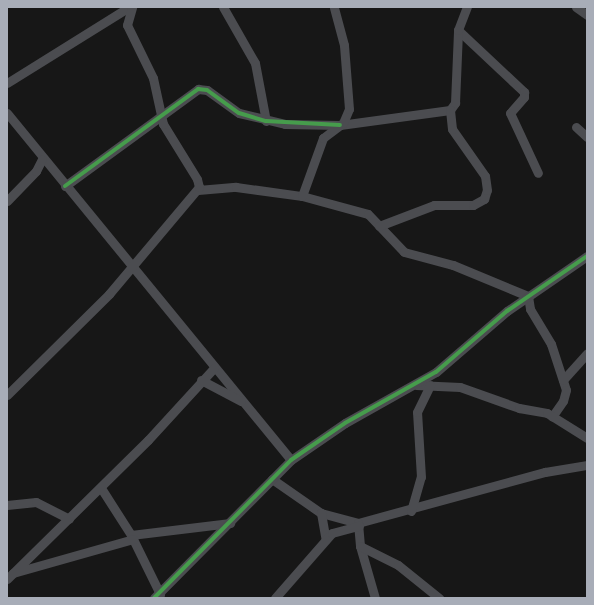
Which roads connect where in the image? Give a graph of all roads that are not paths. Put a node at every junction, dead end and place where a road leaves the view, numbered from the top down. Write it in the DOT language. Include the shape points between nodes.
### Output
graph roads {
  1 [pos="130,7"];
  2 [pos="224,7"];
  3 [pos="334,7"];
  4 [pos="467,7"];
  5 [pos="576,7"];
  6 [pos="587,15"];
  7 [pos="458,30"];
  8 [pos="7,83"];
  9 [pos="450,110"];
  10 [pos="7,113"];
  11 [pos="161,117"];
  12 [pos="266,122"];
  13 [pos="340,125"];
  14 [pos="576,127"];
  15 [pos="587,137"];
  16 [pos="42,159"];
  17 [pos="538,173"];
  18 [pos="65,186"];
  19 [pos="198,190"];
  20 [pos="302,196"];
  21 [pos="7,201"];
  22 [pos="379,226"];
  23 [pos="587,256"];
  24 [pos="132,268"];
  25 [pos="528,296"];
  26 [pos="587,353"];
  27 [pos="214,368"];
  28 [pos="201,380"];
  29 [pos="563,380"];
  30 [pos="416,384"];
  31 [pos="430,385"];
  32 [pos="7,395"];
  33 [pos="246,403"];
  34 [pos="552,417"];
  35 [pos="587,438"];
  36 [pos="291,460"];
  37 [pos="587,465"];
  38 [pos="272,479"];
  39 [pos="101,488"];
  40 [pos="7,505"];
  41 [pos="411,511"];
  42 [pos="321,513"];
  43 [pos="69,519"];
  44 [pos="230,523"];
  45 [pos="358,524"];
  46 [pos="132,537"];
  47 [pos="326,540"];
  48 [pos="360,546"];
  49 [pos="10,576"];
  50 [pos="157,596"];
  51 [pos="275,598"];
  52 [pos="375,598"];
  53 [pos="439,598"];
  1 -- 8 [label="street"];
  1 -- 11 [label="street" via="127,25 153,78"];
  2 -- 12 [label="street" via="255,63"];
  3 -- 13 [label="street" via="344,45 348,77 349,109"];
  4 -- 7 [label="street"];
  5 -- 6 [label="street"];
  7 -- 9 [label="street" via="455,102"];
  7 -- 17 [label="street" via="524,92 524,97 510,113"];
  9 -- 13 [label="street"];
  9 -- 22 [label="street" via="452,129 486,176 484,199 473,205 434,205"];
  10 -- 16 [label="street"];
  11 -- 12 [label="street" via="187,94 202,89 239,113"];
  11 -- 18 [label="street"];
  11 -- 19 [label="street" via="197,179"];
  12 -- 13 [label="street"];
  13 -- 20 [label="street" via="323,138"];
  14 -- 15 [label="street"];
  16 -- 18 [label="street"];
  16 -- 21 [label="street" via="36,171"];
  18 -- 24 [label="street"];
  19 -- 20 [label="street" via="236,187"];
  19 -- 24 [label="street" via="158,232"];
  20 -- 22 [label="street" via="368,214"];
  22 -- 25 [label="street" via="404,252 452,265"];
  23 -- 25 [label="street"];
  24 -- 27 [label="street"];
  24 -- 32 [label="street"];
  25 -- 29 [label="street" via="530,309 550,344"];
  25 -- 30 [label="street"];
  26 -- 29 [label="street"];
  27 -- 28 [label="street"];
  27 -- 33 [label="street"];
  28 -- 33 [label="street"];
  28 -- 39 [label="street"];
  29 -- 34 [label="street" via="566,396"];
  30 -- 31 [label="street"];
  30 -- 36 [label="street" via="345,423"];
  31 -- 34 [label="street" via="460,388"];
  31 -- 41 [label="street" via="417,412 421,477"];
  33 -- 36 [label="street"];
  34 -- 35 [label="street"];
  36 -- 38 [label="street"];
  37 -- 41 [label="street" via="545,472"];
  38 -- 42 [label="street"];
  38 -- 44 [label="street"];
  39 -- 43 [label="street"];
  39 -- 46 [label="street"];
  40 -- 43 [label="street" via="36,502"];
  41 -- 45 [label="street"];
  42 -- 45 [label="street"];
  42 -- 47 [label="street"];
  43 -- 49 [label="street"];
  44 -- 46 [label="street"];
  44 -- 50 [label="street"];
  45 -- 47 [label="street" via="338,530"];
  45 -- 48 [label="street"];
  46 -- 49 [label="street"];
  46 -- 50 [label="street"];
  47 -- 51 [label="street"];
  48 -- 52 [label="street"];
  48 -- 53 [label="street" via="398,565"];
}
